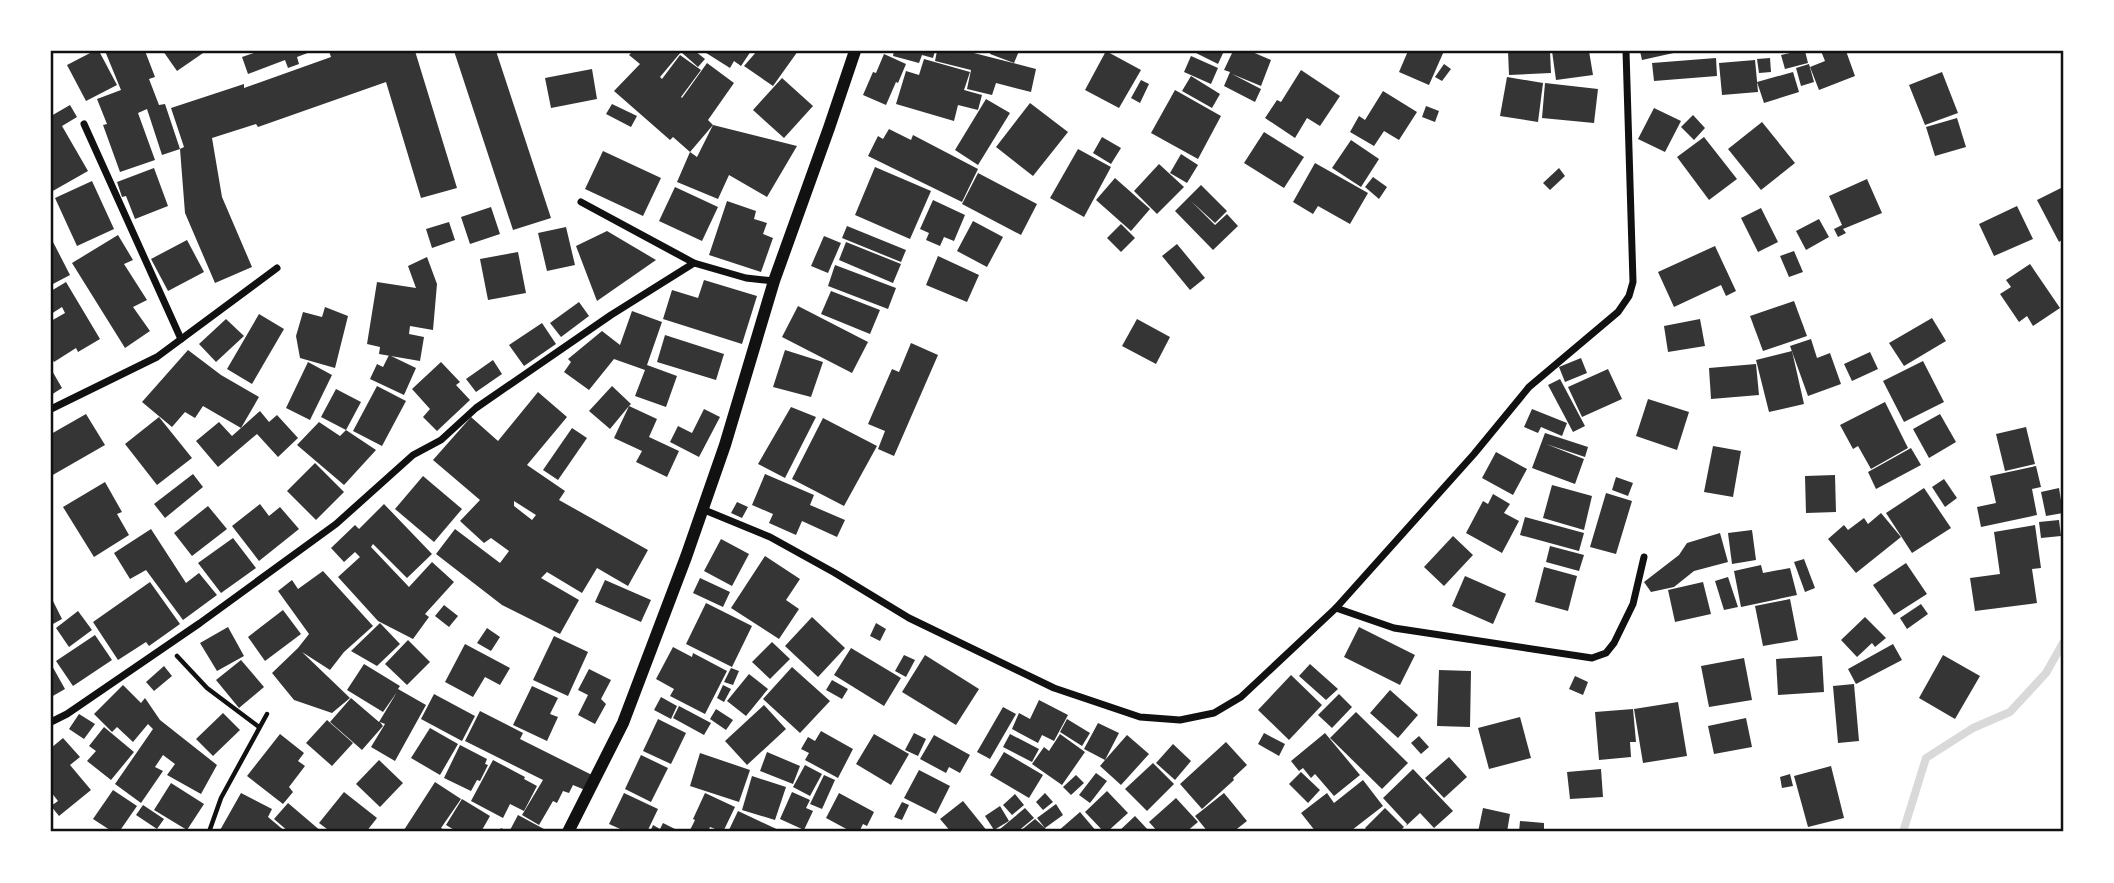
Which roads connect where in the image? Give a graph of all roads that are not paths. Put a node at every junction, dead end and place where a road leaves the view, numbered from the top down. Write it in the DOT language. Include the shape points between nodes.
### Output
graph roads {
  1 [pos="855,51"];
  2 [pos="1626,51"];
  3 [pos="83,124"];
  4 [pos="581,202"];
  5 [pos="694,263"];
  6 [pos="277,268"];
  7 [pos="774,281"];
  8 [pos="181,339"];
  9 [pos="51,409"];
  10 [pos="702,509"];
  11 [pos="1644,558"];
  12 [pos="1336,608"];
  13 [pos="51,722"];
  14 [pos="568,832"];
  1 -- 7 [label="street"];
  2 -- 12 [label="street" via="1633,282 1629,296 1618,312 1529,387"];
  3 -- 8 [label="street"];
  4 -- 5 [label="street"];
  5 -- 7 [label="street"];
  5 -- 13 [label="street" via="611,314 476,408 441,440 413,454 336,524"];
  6 -- 8 [label="street"];
  7 -- 10 [label="street"];
  8 -- 9 [label="street" via="157,357"];
  10 -- 12 [label="street" via="770,537 909,618 1054,688 1140,717 1180,720 1214,713 1241,697"];
  10 -- 14 [label="street" via="623,723"];
  11 -- 12 [label="street" via="1633,604 1614,643 1606,653 1592,658 1394,628"];
}
